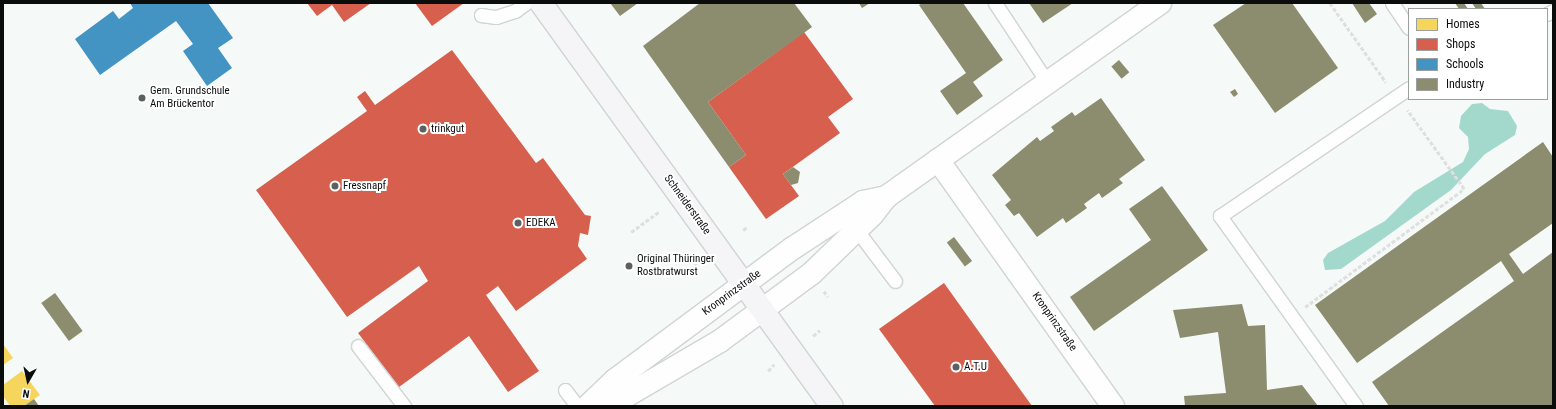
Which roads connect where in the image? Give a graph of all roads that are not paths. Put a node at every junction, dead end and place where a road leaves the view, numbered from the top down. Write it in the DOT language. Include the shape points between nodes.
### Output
graph roads {
  1 [pos="526,3"];
  2 [pos="541,3"];
  3 [pos="995,3"];
  4 [pos="1160,3"];
  5 [pos="1392,3"];
  6 [pos="480,12"];
  7 [pos="1408,27"];
  8 [pos="1047,82"];
  9 [pos="1408,89"];
  10 [pos="938,160"];
  11 [pos="886,197"];
  12 [pos="856,229"];
  13 [pos="894,281"];
  14 [pos="744,285"];
  15 [pos="762,310"];
  16 [pos="358,346"];
  17 [pos="565,390"];
  18 [pos="404,406"];
  19 [pos="577,406"];
  20 [pos="588,406"];
  21 [pos="598,406"];
  22 [pos="832,406"];
  23 [pos="1113,406"];
  24 [pos="1356,406"];
  1 -- 6 [label="lane" via="515,11 496,17"];
  2 -- 14 [label="main road, Schneiderstraße"];
  3 -- 8 [label="lane"];
  4 -- 8 [label="street, Kronprinzstraße"];
  5 -- 7 [label="lane"];
  8 -- 10 [label="street, Kronprinzstraße"];
  9 -- 24 [label="lane" via="1220,216"];
  10 -- 11 [label="street, Kronprinzstraße"];
  10 -- 23 [label="street, Kronprinzstraße"];
  11 -- 12 [label="street, Kronprinzstraße"];
  11 -- 14 [label="street, Kronprinzstraße" via="863,202"];
  12 -- 13 [label="lane"];
  12 -- 15 [label="street, Kronprinzstraße" via="811,274"];
  14 -- 15 [label="main road, Schneiderstraße"];
  14 -- 20 [label="street, Kronprinzstraße" via="615,380"];
  15 -- 21 [label="street, Kronprinzstraße" via="720,341 626,396"];
  15 -- 22 [label="main road, Schneiderstraße"];
  16 -- 18 [label="lane"];
  17 -- 19 [label="lane"];
}
